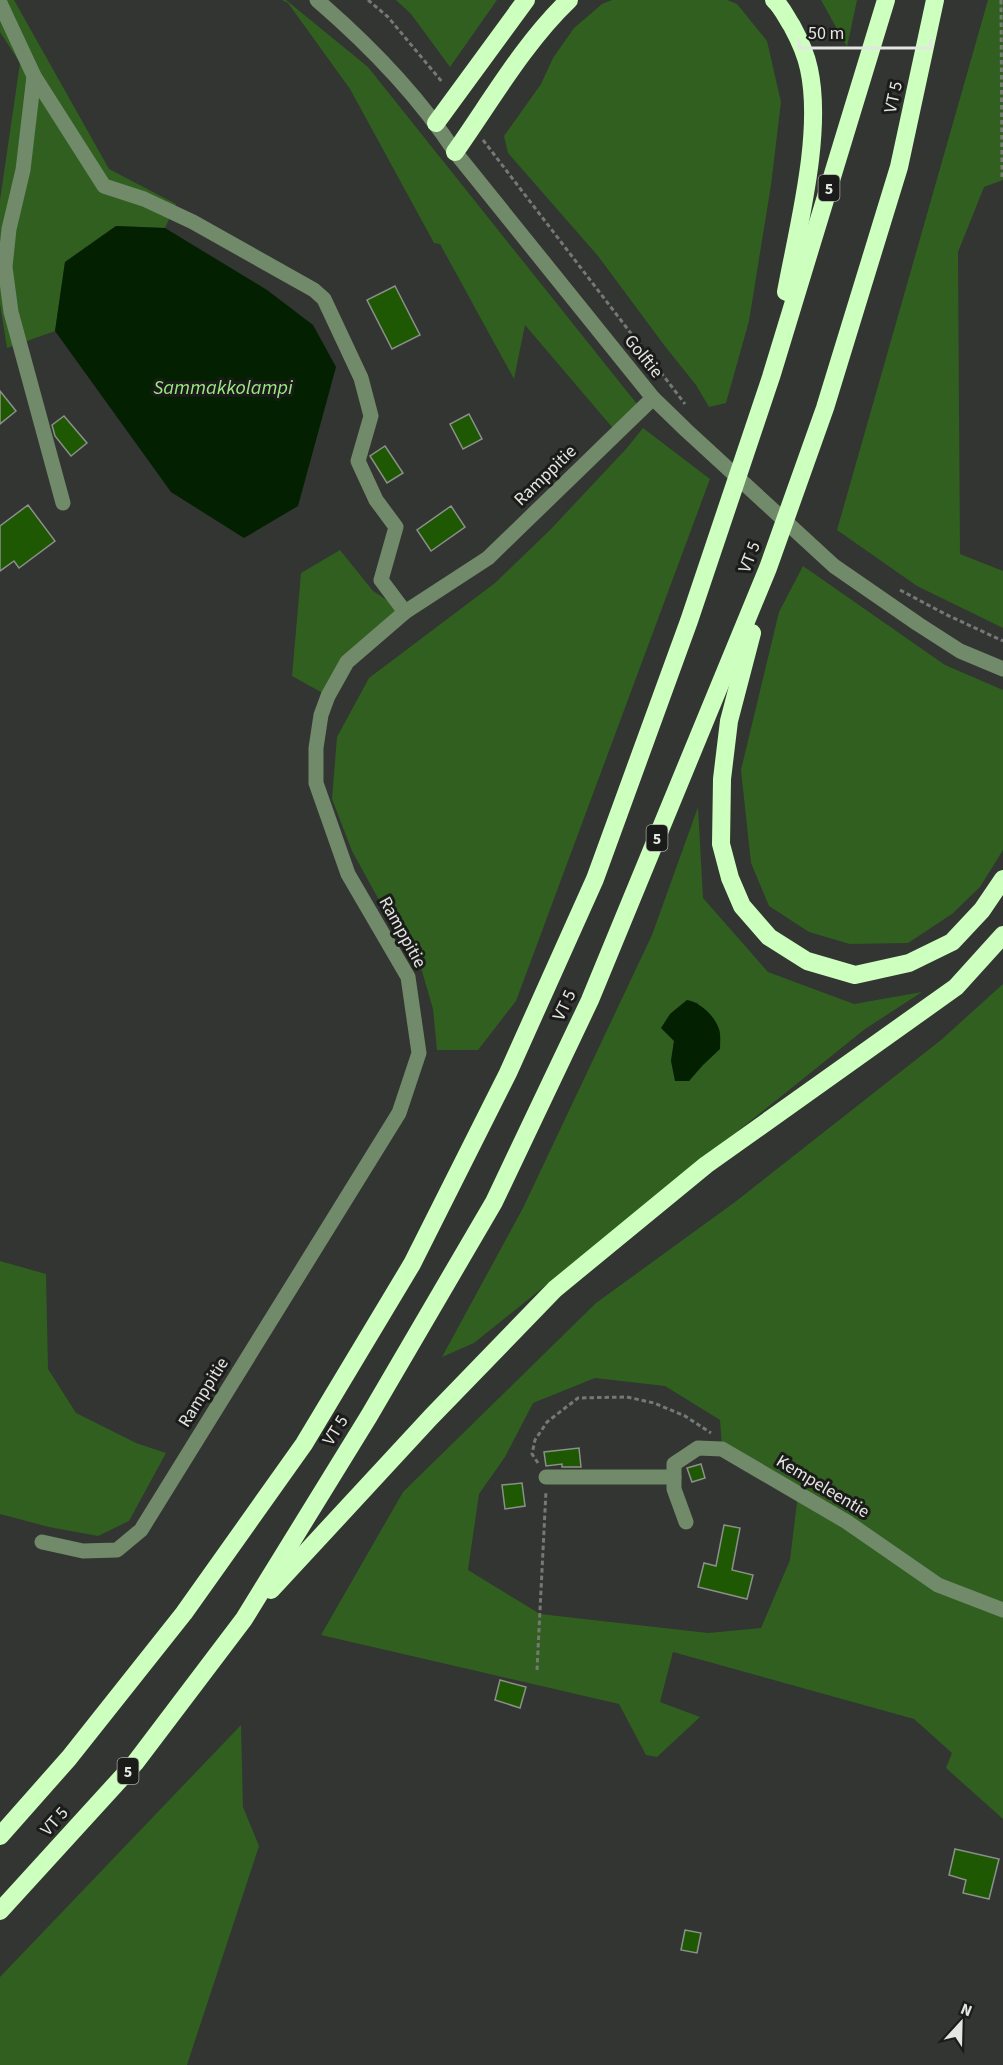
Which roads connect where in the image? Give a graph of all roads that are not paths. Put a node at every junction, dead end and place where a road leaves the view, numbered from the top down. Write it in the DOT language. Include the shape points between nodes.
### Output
graph roads {
  1 [pos="317,0"];
  2 [pos="526,0"];
  3 [pos="569,0"];
  4 [pos="774,0"];
  5 [pos="886,0"];
  6 [pos="935,0"];
  7 [pos="0,3"];
  8 [pos="34,76"];
  9 [pos="436,123"];
  10 [pos="454,152"];
  11 [pos="771,377"];
  12 [pos="653,398"];
  13 [pos="63,503"];
  14 [pos="768,568"];
  15 [pos="405,612"];
  16 [pos="1003,669"];
  17 [pos="1003,879"];
  18 [pos="1003,935"];
  19 [pos="546,1477"];
  20 [pos="674,1477"];
  21 [pos="686,1522"];
  22 [pos="42,1542"];
  23 [pos="1003,1610"];
  24 [pos="244,1619"];
  25 [pos="0,1836"];
  26 [pos="0,1911"];
  1 -- 9 [label="street, Golftie" via="356,34"];
  2 -- 9 [label="highway"];
  3 -- 10 [label="highway" via="525,51"];
  4 -- 11 [label="highway" via="798,37 809,68 814,116 806,185"];
  5 -- 11 [label="highway, VT 5 / 5"];
  6 -- 14 [label="highway, VT 5 / 5" via="899,167 825,408"];
  7 -- 8 [label="street"];
  8 -- 13 [label="street" via="23,170 9,229 5,267 11,312"];
  8 -- 15 [label="street" via="104,186 193,222 324,299 361,378 371,416 358,461 376,500 396,527 381,580"];
  9 -- 10 [label="street, Golftie"];
  10 -- 12 [label="street, Golftie"];
  11 -- 25 [label="highway, VT 5 / 5" via="689,621 595,879 508,1073 412,1264 304,1444 184,1613 69,1758"];
  12 -- 15 [label="street, Ramppitie" via="488,558"];
  12 -- 16 [label="street, Golftie" via="834,566 960,651"];
  14 -- 17 [label="highway" via="729,721 722,779 720,844 742,906 769,938 807,961 855,975 909,963 952,942"];
  14 -- 24 [label="highway, VT 5 / 5" via="590,1000 494,1202"];
  15 -- 22 [label="street, Ramppitie" via="347,662 321,715 316,748 316,783 348,874 408,977 418,1053 399,1113 141,1530 117,1550 83,1551"];
  18 -- 24 [label="highway" via="956,987 706,1165 555,1289"];
  19 -- 20 [label="street"];
  20 -- 21 [label="street" via="674,1489"];
  20 -- 23 [label="street, Kempeleentie" via="674,1464 698,1448 722,1449 847,1522 938,1585"];
  24 -- 26 [label="highway, VT 5 / 5" via="135,1763"];
}
